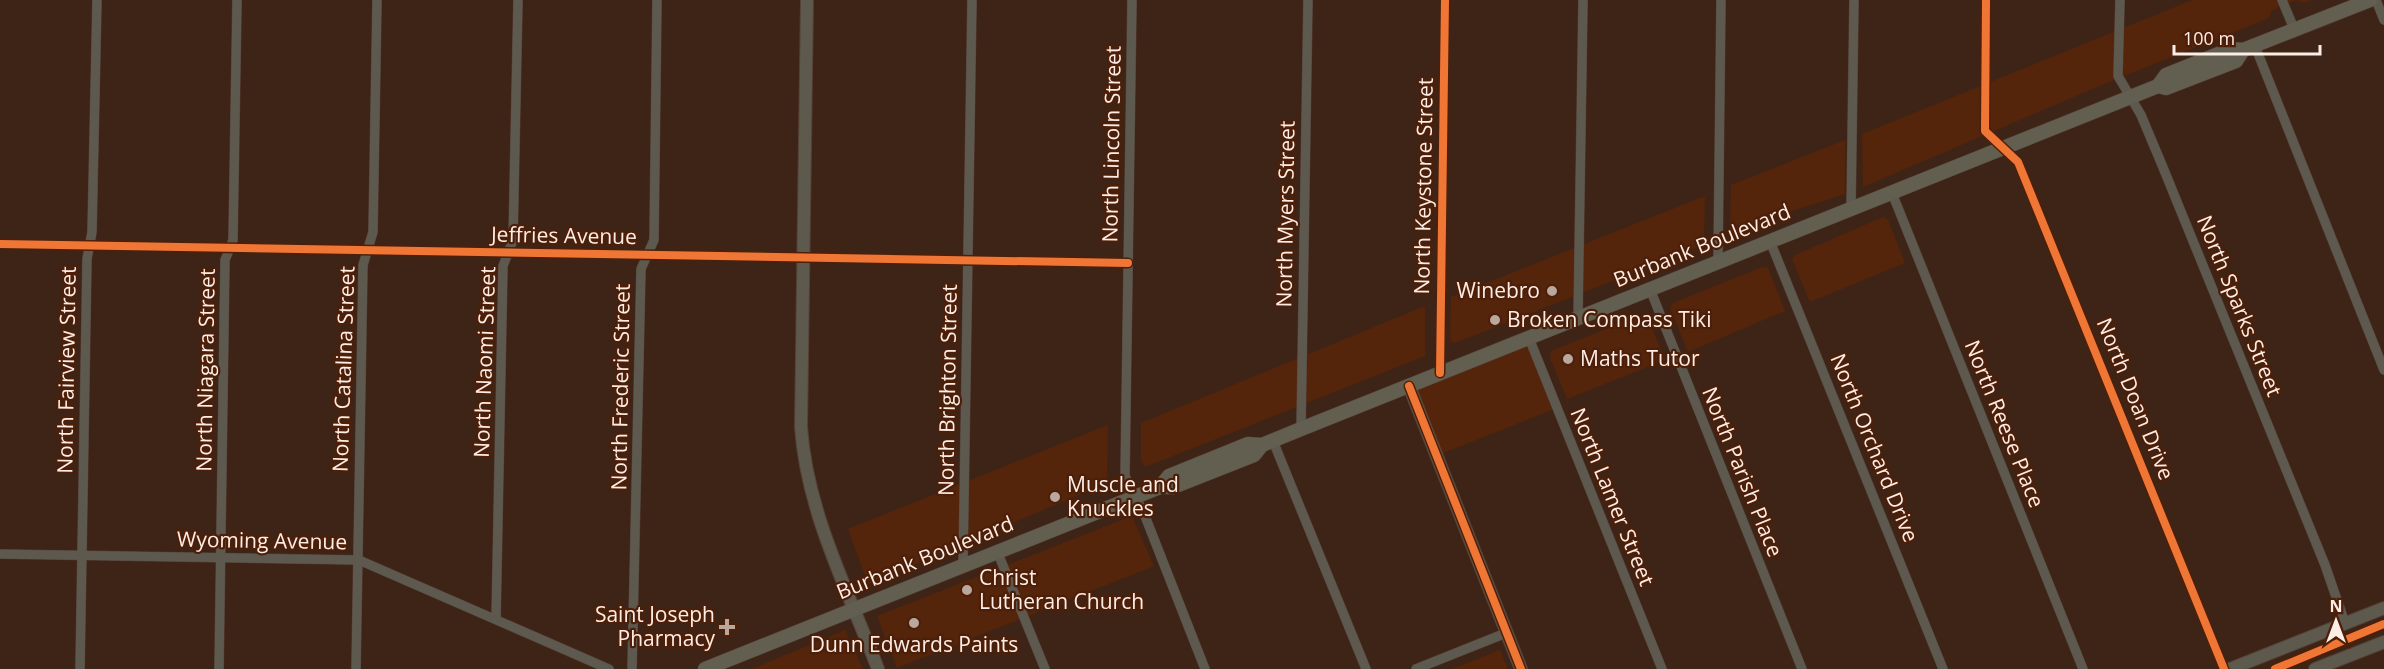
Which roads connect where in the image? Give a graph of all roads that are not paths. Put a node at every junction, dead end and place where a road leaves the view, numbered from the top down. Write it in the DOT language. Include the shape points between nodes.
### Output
graph roads {
  1 [pos="97,0"];
  2 [pos="237,0"];
  3 [pos="377,0"];
  4 [pos="518,0"];
  5 [pos="657,0"];
  6 [pos="807,0"];
  7 [pos="972,0"];
  8 [pos="1132,0"];
  9 [pos="1308,0"];
  10 [pos="1445,0"];
  11 [pos="1583,0"];
  12 [pos="1720,0"];
  13 [pos="1854,0"];
  14 [pos="1986,0"];
  15 [pos="2120,0"];
  16 [pos="2282,0"];
  17 [pos="2370,0"];
  18 [pos="2376,0"];
  19 [pos="2384,20"];
  20 [pos="2295,31"];
  21 [pos="2249,48"];
  22 [pos="2130,97"];
  23 [pos="2003,148"];
  24 [pos="1892,193"];
  25 [pos="1851,209"];
  26 [pos="1770,241"];
  27 [pos="0,244"];
  28 [pos="90,246"];
  29 [pos="230,248"];
  30 [pos="368,250"];
  31 [pos="508,253"];
  32 [pos="648,255"];
  33 [pos="803,258"];
  34 [pos="968,261"];
  35 [pos="1718,261"];
  36 [pos="1128,263"];
  37 [pos="1650,289"];
  38 [pos="1578,318"];
  39 [pos="1529,338"];
  40 [pos="2384,370"];
  41 [pos="1440,374"];
  42 [pos="1409,386"];
  43 [pos="1301,429"];
  44 [pos="1268,443"];
  45 [pos="1135,496"];
  46 [pos="997,551"];
  47 [pos="0,554"];
  48 [pos="82,555"];
  49 [pos="220,558"];
  50 [pos="358,560"];
  51 [pos="963,565"];
  52 [pos="2384,608"];
  53 [pos="855,609"];
  54 [pos="496,619"];
  55 [pos="2345,623"];
  56 [pos="1506,633"];
  57 [pos="2384,642"];
  58 [pos="710,668"];
  59 [pos="80,669"];
  60 [pos="219,669"];
  61 [pos="356,669"];
  62 [pos="609,669"];
  63 [pos="632,669"];
  64 [pos="878,669"];
  65 [pos="1046,669"];
  66 [pos="1205,669"];
  67 [pos="1366,669"];
  68 [pos="1416,669"];
  69 [pos="1521,669"];
  70 [pos="1662,669"];
  71 [pos="1803,669"];
  72 [pos="1942,669"];
  73 [pos="2083,669"];
  74 [pos="2224,669"];
  75 [pos="2230,669"];
  76 [pos="2315,669"];
  1 -- 28 [label="street, North Fairview Street"];
  2 -- 29 [label="street, North Niagara Street"];
  3 -- 30 [label="street, North Catalina Street" via="373,232"];
  4 -- 31 [label="street, North Naomi Street" via="513,240"];
  5 -- 32 [label="street, North Frederic Street" via="654,240"];
  6 -- 33 [label="main road"];
  7 -- 34 [label="street, North Brighton Street"];
  8 -- 36 [label="street, North Lincoln Street"];
  9 -- 43 [label="street, North Myers Street"];
  10 -- 41 [label="street, North Keystone Street"];
  11 -- 38 [label="street"];
  12 -- 35 [label="street"];
  13 -- 25 [label="street"];
  14 -- 23 [label="street" via="1984,131"];
  15 -- 22 [label="street, North Sparks Street" via="2118,76"];
  16 -- 20 [label="street"];
  17 -- 20 [label="main road, Burbank Boulevard"];
  18 -- 19 [label="street"];
  20 -- 21 [label="main road, Burbank Boulevard"];
  21 -- 22 [label="main road, Burbank Boulevard" via="2231,49 2166,75 2158,86"];
  21 -- 40 [label="street"];
  22 -- 23 [label="main road, Burbank Boulevard"];
  22 -- 55 [label="street, North Sparks Street" via="2162,165"];
  23 -- 24 [label="main road, Burbank Boulevard"];
  23 -- 74 [label="street, North Doan Drive" via="2019,162"];
  24 -- 25 [label="main road, Burbank Boulevard"];
  24 -- 73 [label="street, North Reese Place"];
  25 -- 26 [label="main road, Burbank Boulevard"];
  26 -- 35 [label="main road, Burbank Boulevard"];
  26 -- 72 [label="street, North Orchard Drive"];
  27 -- 28 [label="street, Jeffries Avenue"];
  28 -- 29 [label="street, Jeffries Avenue"];
  28 -- 48 [label="street, North Fairview Street"];
  29 -- 30 [label="street, Jeffries Avenue"];
  29 -- 49 [label="street, North Niagara Street" via="225,260"];
  30 -- 31 [label="street, Jeffries Avenue"];
  30 -- 50 [label="street, North Catalina Street" via="363,265"];
  31 -- 32 [label="street, Jeffries Avenue"];
  31 -- 54 [label="street, North Naomi Street" via="503,266"];
  32 -- 33 [label="street, Jeffries Avenue"];
  32 -- 63 [label="street, North Frederic Street" via="641,269"];
  33 -- 34 [label="street, Jeffries Avenue"];
  33 -- 53 [label="main road" via="801,427 805,471 824,535"];
  34 -- 36 [label="street, Jeffries Avenue"];
  34 -- 51 [label="street, North Brighton Street"];
  35 -- 37 [label="main road, Burbank Boulevard"];
  36 -- 45 [label="street, North Lincoln Street" via="1125,476"];
  37 -- 38 [label="main road, Burbank Boulevard"];
  37 -- 71 [label="street, North Parish Place"];
  38 -- 39 [label="main road, Burbank Boulevard"];
  39 -- 41 [label="main road, Burbank Boulevard"];
  39 -- 70 [label="street, North Lamer Street"];
  41 -- 42 [label="main road, Burbank Boulevard"];
  42 -- 43 [label="main road, Burbank Boulevard"];
  42 -- 56 [label="main road"];
  43 -- 44 [label="main road, Burbank Boulevard"];
  44 -- 45 [label="main road, Burbank Boulevard" via="1248,444 1169,477 1160,487"];
  44 -- 67 [label="street"];
  45 -- 46 [label="main road, Burbank Boulevard"];
  45 -- 66 [label="street, North Lincoln Street"];
  46 -- 51 [label="main road, Burbank Boulevard"];
  46 -- 65 [label="street"];
  47 -- 48 [label="street, Wyoming Avenue"];
  48 -- 49 [label="street, Wyoming Avenue"];
  48 -- 59 [label="street, North Fairview Street"];
  49 -- 50 [label="street, Wyoming Avenue"];
  49 -- 60 [label="street, North Niagara Street"];
  50 -- 54 [label="street, Wyoming Avenue"];
  50 -- 61 [label="street, North Catalina Street"];
  51 -- 53 [label="main road, Burbank Boulevard"];
  52 -- 55 [label="main road"];
  53 -- 58 [label="main road, Burbank Boulevard"];
  53 -- 64 [label="main road"];
  54 -- 62 [label="street, Wyoming Avenue"];
  55 -- 75 [label="main road"];
  56 -- 68 [label="street"];
  56 -- 69 [label="main road"];
  57 -- 76 [label="main road"];
}
